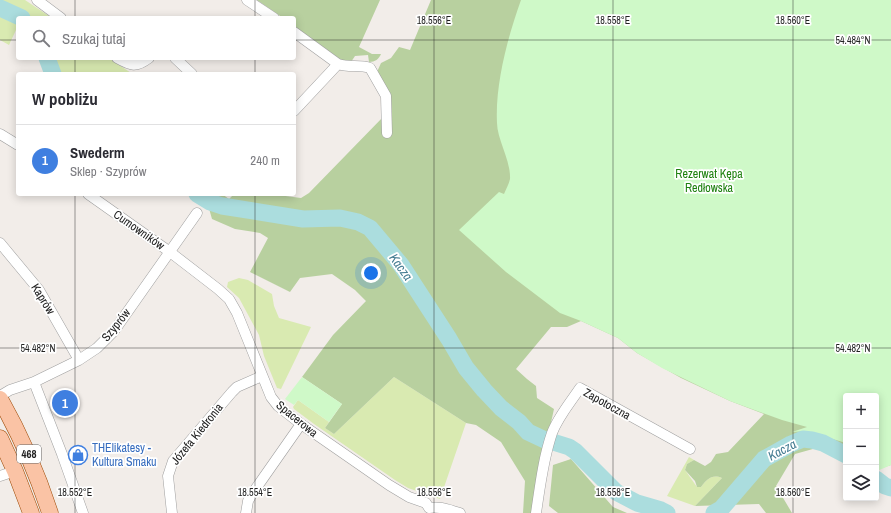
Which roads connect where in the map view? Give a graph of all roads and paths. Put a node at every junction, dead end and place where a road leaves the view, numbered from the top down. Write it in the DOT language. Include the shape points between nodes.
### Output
graph roads {
  1 [pos="37,0"];
  2 [pos="247,0"];
  3 [pos="58,16"];
  4 [pos="271,16"];
  5 [pos="296,33"];
  6 [pos="121,60"];
  7 [pos="147,60"];
  8 [pos="177,60"];
  9 [pos="338,64"];
  10 [pos="190,72"];
  11 [pos="296,109"];
  12 [pos="387,133"];
  13 [pos="0,134"];
  14 [pos="16,144"];
  15 [pos="91,196"];
  16 [pos="197,213"];
  17 [pos="0,243"];
  18 [pos="170,252"];
  19 [pos="79,360"];
  20 [pos="262,376"];
  21 [pos="34,382"];
  22 [pos="0,397"];
  23 [pos="301,424"];
  24 [pos="0,438"];
  25 [pos="690,449"];
  26 [pos="7,474"];
  27 [pos="429,511"];
  28 [pos="30,513"];
  29 [pos="50,513"];
  30 [pos="83,513"];
  31 [pos="172,513"];
  32 [pos="246,513"];
  33 [pos="460,513"];
  34 [pos="536,513"];
  1 -- 3 [label="street"];
  2 -- 4 [label="street"];
  5 -- 9 [label="street"];
  6 -- 7 [label="street" via="130,65"];
  8 -- 10 [label="street"];
  9 -- 11 [label="street"];
  9 -- 12 [label="street" via="370,68 386,96"];
  13 -- 14 [label="street"];
  15 -- 18 [label="street, Cumowników"];
  16 -- 18 [label="street, Szyprów"];
  17 -- 19 [label="street, Kaprów" via="40,290"];
  18 -- 19 [label="street, Szyprów" via="114,331 97,348"];
  18 -- 20 [label="street, Spacerowa" via="229,299"];
  19 -- 21 [label="street, Szyprów"];
  20 -- 23 [label="street, Spacerowa" via="274,402"];
  20 -- 31 [label="street, Józefa Kiedronia" via="237,387 173,461 168,476"];
  21 -- 22 [label="street, Szyprów" via="10,390"];
  21 -- 30 [label="street"];
  22 -- 29 [label="main road, 468" via="28,453"];
  23 -- 27 [label="street, Spacerowa" via="389,486 426,504"];
  23 -- 32 [label="street" via="252,494"];
  24 -- 26 [label="main road, 468"];
  25 -- 34 [label="street, Zapotoczna" via="580,388 552,433"];
  26 -- 28 [label="main road, 468"];
  27 -- 33 [label="street, Spacerowa" via="435,507"];
}
